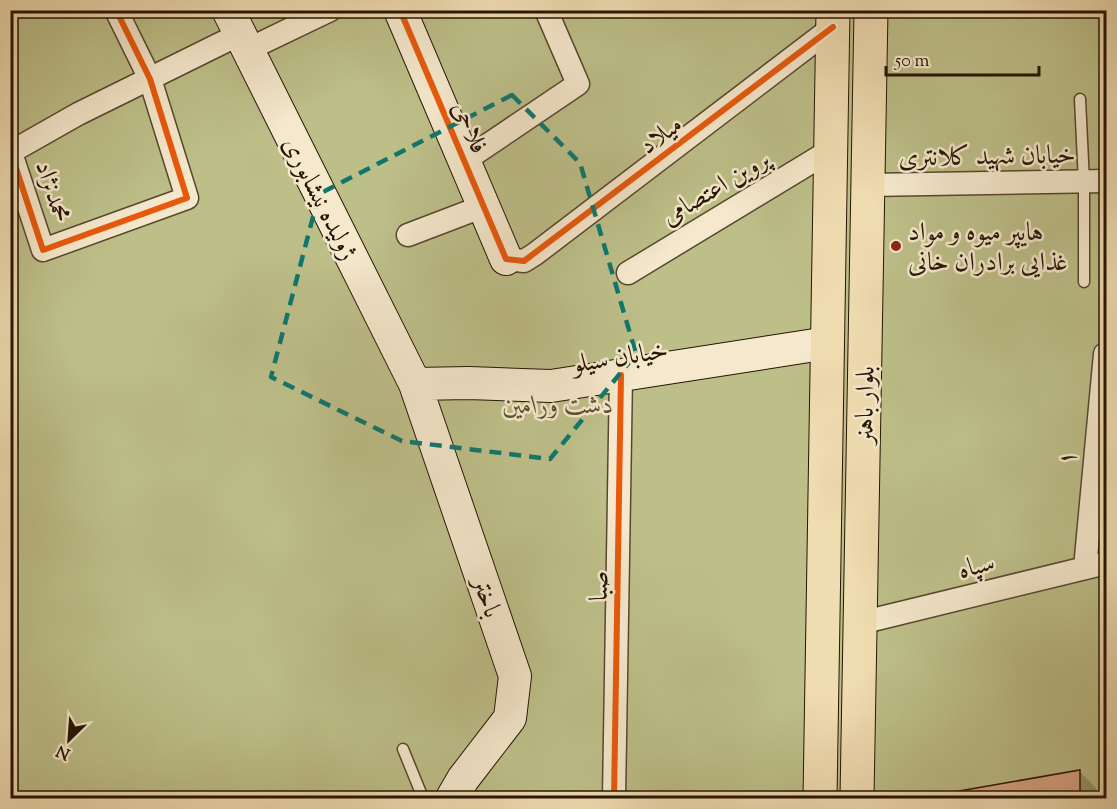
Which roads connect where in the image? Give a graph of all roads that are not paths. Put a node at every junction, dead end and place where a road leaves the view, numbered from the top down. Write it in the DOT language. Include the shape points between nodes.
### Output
graph roads {
  1 [pos="116,10"];
  2 [pos="330,10"];
  3 [pos="400,10"];
  4 [pos="546,10"];
  5 [pos="871,10"];
  6 [pos="833,19"];
  7 [pos="239,32"];
  8 [pos="150,79"];
  9 [pos="1080,99"];
  10 [pos="831,150"];
  11 [pos="11,151"];
  12 [pos="464,161"];
  13 [pos="1084,182"];
  14 [pos="1107,182"];
  15 [pos="868,185"];
  16 [pos="484,206"];
  17 [pos="408,235"];
  18 [pos="506,259"];
  19 [pos="628,273"];
  20 [pos="1084,282"];
  21 [pos="828,344"];
  22 [pos="1105,354"];
  23 [pos="621,375"];
  24 [pos="415,384"];
  25 [pos="1096,565"];
  26 [pos="860,623"];
  27 [pos="403,749"];
  28 [pos="459,792"];
  29 [pos="423,798"];
  30 [pos="614,798"];
  31 [pos="820,798"];
  32 [pos="857,798"];
  1 -- 8 [label="street"];
  2 -- 7 [label="street"];
  3 -- 12 [label="main road, فلاحی"];
  4 -- 12 [label="street" via="578,84"];
  5 -- 15 [label="main road, بلوار باهنر"];
  6 -- 10 [label="main road, بلوار باهنر"];
  6 -- 18 [label="street, میلاد" via="536,254 524,261"];
  7 -- 8 [label="street"];
  7 -- 24 [label="main road, ژولیده نیشابوری"];
  8 -- 11 [label="street"];
  8 -- 11 [label="street, محمدنژاد" via="187,198 43,250"];
  9 -- 13 [label="lane"];
  10 -- 19 [label="street, پروین اعتصامی"];
  10 -- 21 [label="main road, بلوار باهنر"];
  12 -- 16 [label="main road, فلاحی"];
  13 -- 14 [label="street, خیابان شهید کلانتری"];
  13 -- 15 [label="street, خیابان شهید کلانتری"];
  13 -- 20 [label="lane"];
  15 -- 26 [label="main road, بلوار باهنر"];
  16 -- 17 [label="street"];
  16 -- 18 [label="main road, فلاحی"];
  21 -- 23 [label="main road, خیابان سیلو"];
  21 -- 31 [label="main road, بلوار باهنر"];
  22 -- 25 [label="street, ۱"];
  23 -- 24 [label="main road, خیابان سیلو" via="550,386"];
  23 -- 30 [label="street, صبا"];
  24 -- 28 [label="main road, باختر" via="515,676 510,718"];
  25 -- 26 [label="street, سپاه"];
  26 -- 32 [label="main road, بلوار باهنر"];
  27 -- 29 [label="lane"];
}
